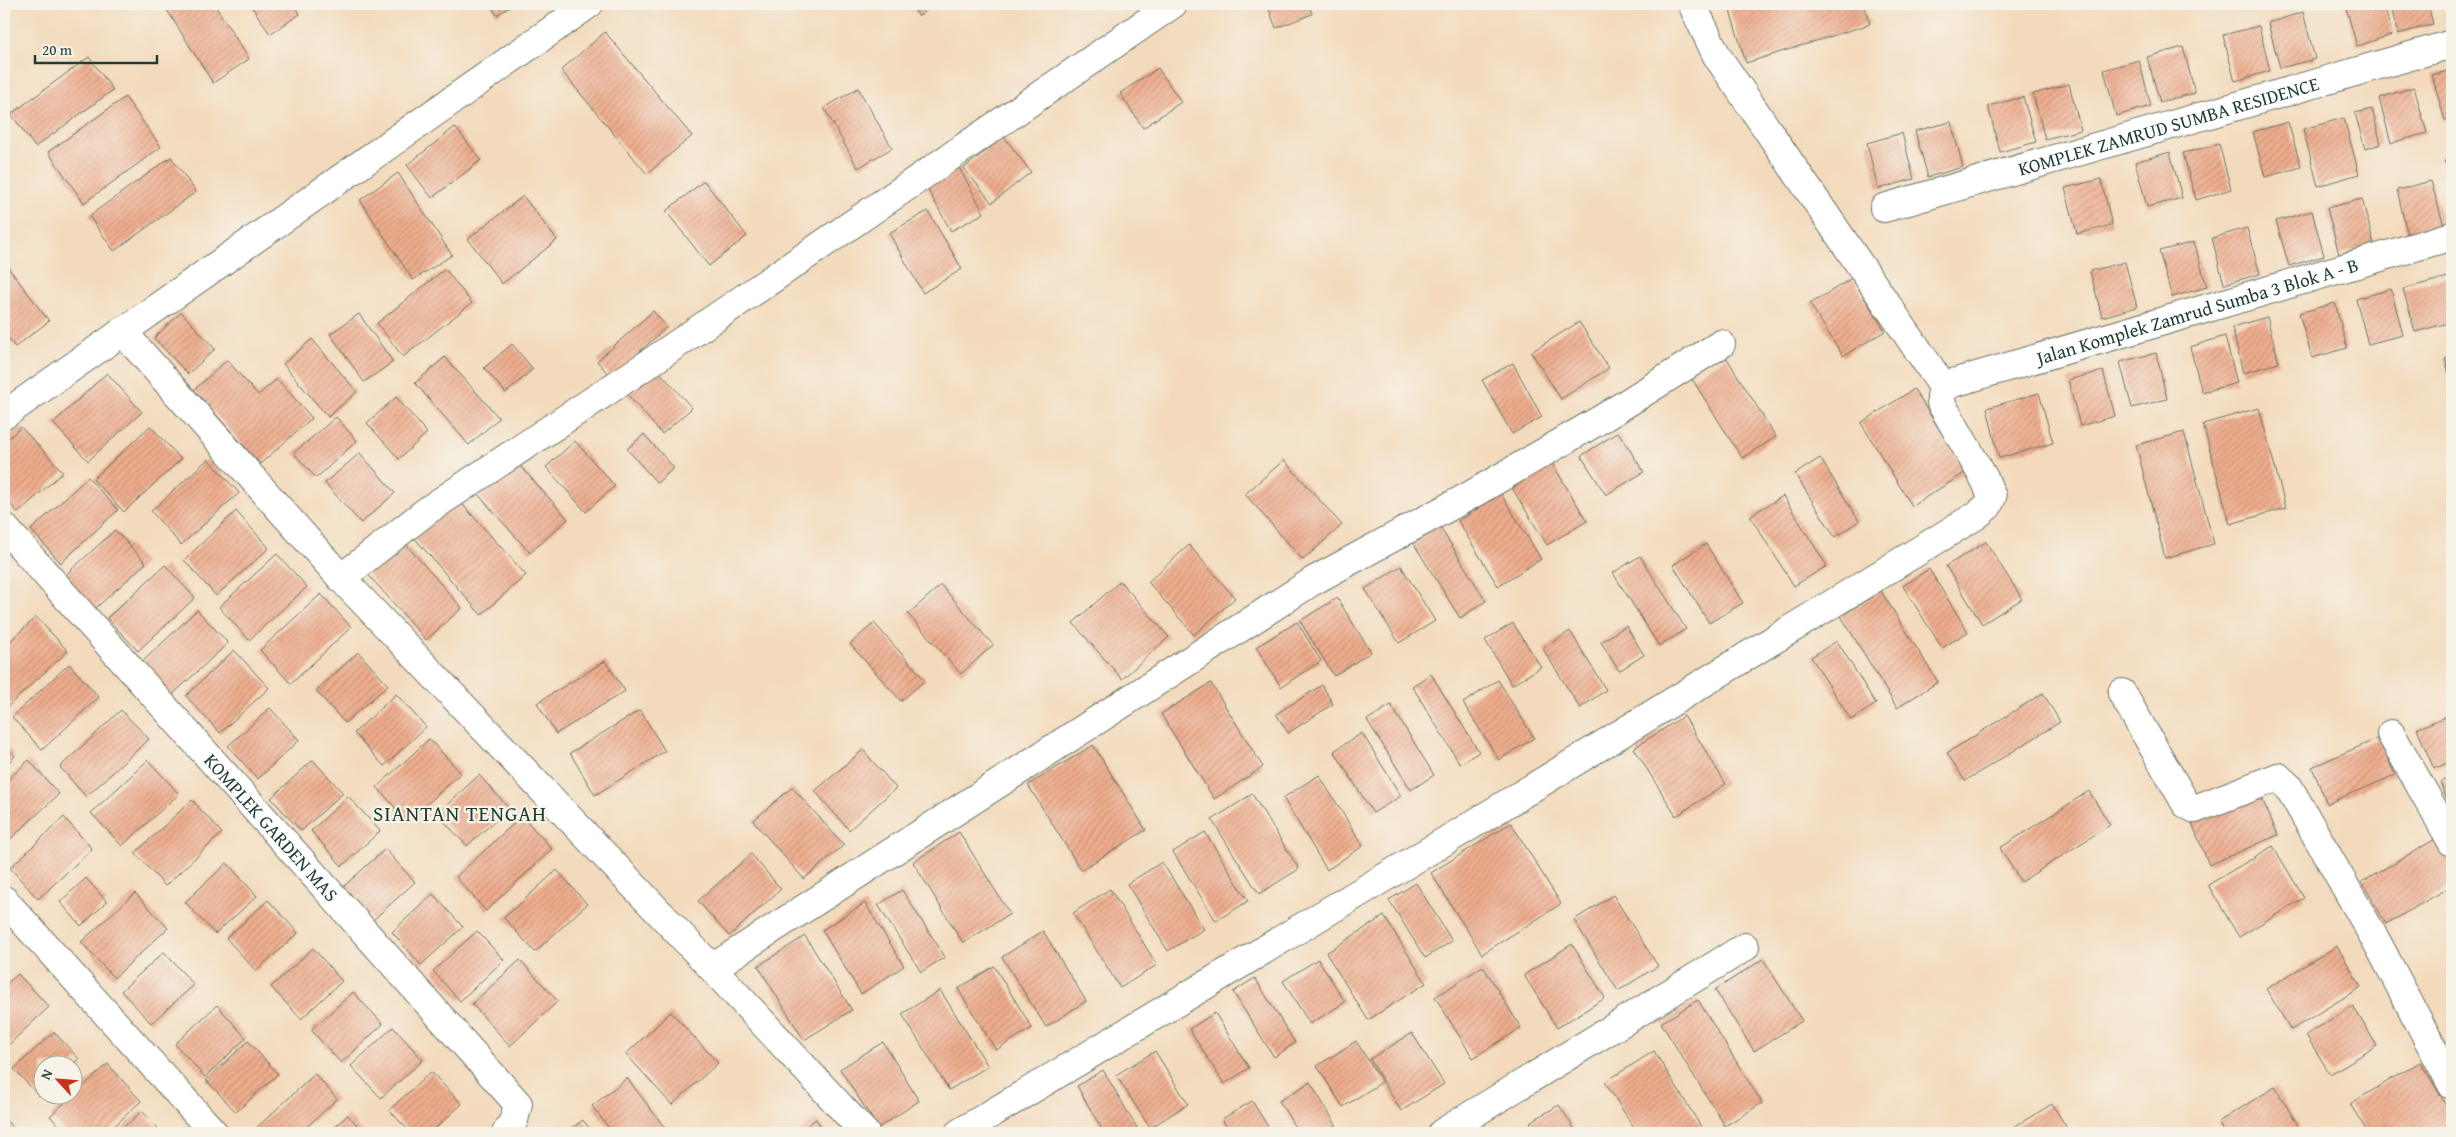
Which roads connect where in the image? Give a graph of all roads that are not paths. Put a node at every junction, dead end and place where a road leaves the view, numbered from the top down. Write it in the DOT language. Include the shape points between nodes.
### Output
graph roads {
  1 [pos="589,4"];
  2 [pos="1173,4"];
  3 [pos="1692,4"];
  4 [pos="2452,44"];
  5 [pos="1884,208"];
  6 [pos="2452,236"];
  7 [pos="122,331"];
  8 [pos="1721,344"];
  9 [pos="1944,388"];
  10 [pos="6,410"];
  11 [pos="4,527"];
  12 [pos="341,578"];
  13 [pos="2122,693"];
  14 [pos="2391,734"];
  15 [pos="2452,842"];
  16 [pos="4,900"];
  17 [pos="1745,947"];
  18 [pos="712,968"];
  19 [pos="2452,1085"];
  20 [pos="214,1133"];
  21 [pos="506,1133"];
  22 [pos="865,1133"];
  23 [pos="959,1133"];
  24 [pos="1442,1133"];
  1 -- 7 [label="street"];
  2 -- 12 [label="street" via="428,510"];
  3 -- 9 [label="street" via="1716,56"];
  4 -- 5 [label="street, KOMPLEK ZAMRUD SUMBA RESIDENCE"];
  6 -- 9 [label="street, Jalan Komplek Zamrud Sumba 3 Blok A - B" via="1953,382"];
  7 -- 10 [label="street"];
  7 -- 12 [label="street"];
  8 -- 18 [label="street" via="1469,496 1313,581"];
  9 -- 23 [label="street" via="1941,404 1992,497 1988,506 1977,515"];
  11 -- 21 [label="street, KOMPLEK GARDEN MAS" via="518,1104"];
  12 -- 18 [label="street"];
  13 -- 19 [label="street" via="2186,804 2195,808 2278,777 2288,786 2379,946"];
  14 -- 15 [label="street"];
  16 -- 20 [label="street"];
  17 -- 24 [label="street"];
  18 -- 22 [label="street"];
}
